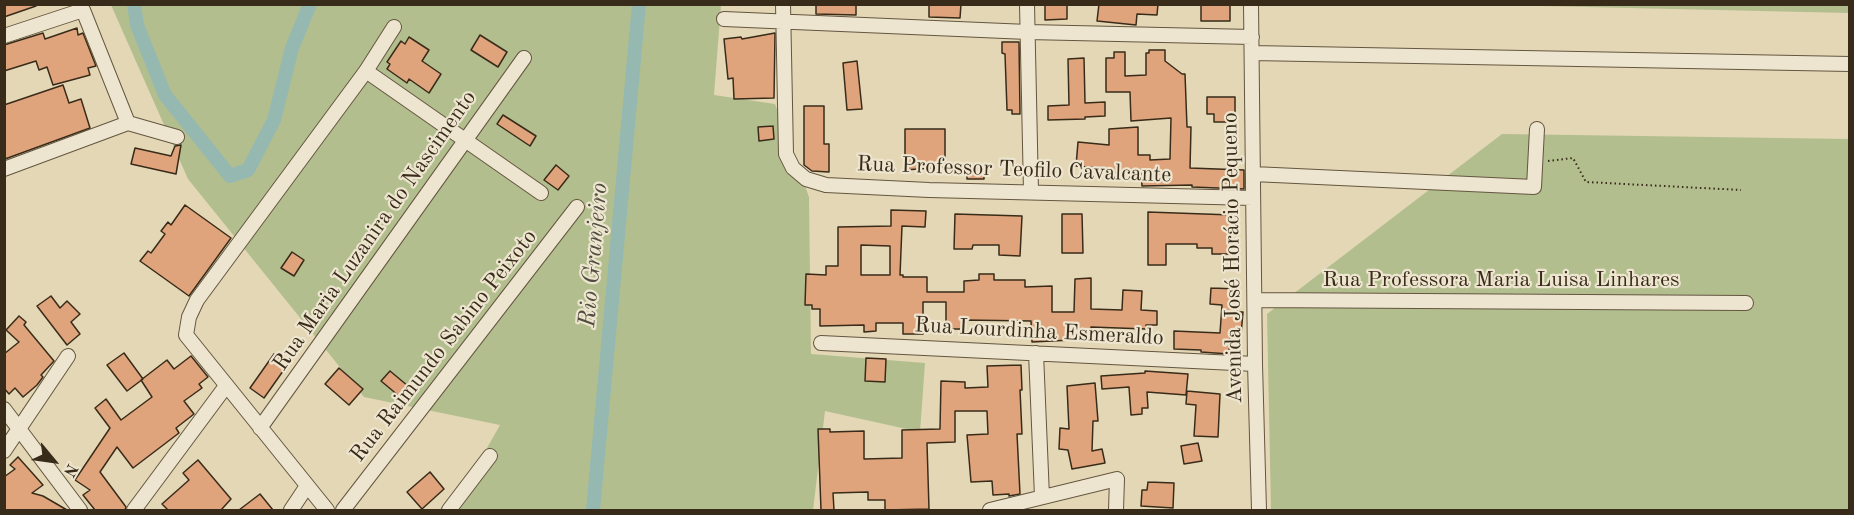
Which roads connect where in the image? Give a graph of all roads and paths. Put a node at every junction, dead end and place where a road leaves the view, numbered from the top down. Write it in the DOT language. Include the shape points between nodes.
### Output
graph roads {
  1 [pos="783,4"];
  2 [pos="1027,4"];
  3 [pos="1251,4"];
  4 [pos="724,20"];
  5 [pos="783,21"];
  6 [pos="394,27"];
  7 [pos="1028,32"];
  8 [pos="4,36"];
  9 [pos="1252,38"];
  10 [pos="1252,53"];
  11 [pos="524,58"];
  12 [pos="1850,64"];
  13 [pos="366,71"];
  14 [pos="128,123"];
  15 [pos="1537,129"];
  16 [pos="177,137"];
  17 [pos="465,140"];
  18 [pos="1536,162"];
  19 [pos="4,169"];
  20 [pos="1253,174"];
  21 [pos="1741,190"];
  22 [pos="1031,192"];
  23 [pos="541,193"];
  24 [pos="1253,198"];
  25 [pos="577,207"];
  26 [pos="1256,300"];
  27 [pos="1746,303"];
  28 [pos="821,343"];
  29 [pos="1036,353"];
  30 [pos="68,356"];
  31 [pos="1255,364"];
  32 [pos="226,386"];
  33 [pos="4,409"];
  34 [pos="260,428"];
  35 [pos="20,429"];
  36 [pos="4,451"];
  37 [pos="490,456"];
  38 [pos="307,486"];
  39 [pos="1042,497"];
  40 [pos="80,510"];
  41 [pos="134,510"];
  42 [pos="291,510"];
  43 [pos="327,510"];
  44 [pos="343,510"];
  45 [pos="449,510"];
  46 [pos="990,510"];
  47 [pos="1116,510"];
  48 [pos="1260,510"];
  1 -- 5 [label="street"];
  2 -- 7 [label="street"];
  3 -- 9 [label="street, Avenida José Horácio Pequeno"];
  4 -- 5 [label="street"];
  5 -- 7 [label="street"];
  5 -- 22 [label="street, Rua Professor Teofilo Cavalcante" via="786,154 793,168 806,178 825,185"];
  6 -- 13 [label="street"];
  7 -- 9 [label="street"];
  7 -- 22 [label="street"];
  8 -- 14 [label="street" via="82,10"];
  9 -- 10 [label="street, Avenida José Horácio Pequeno"];
  10 -- 12 [label="street"];
  10 -- 20 [label="street, Avenida José Horácio Pequeno"];
  11 -- 17 [label="street, Rua Maria Luzanira do Nascimento"];
  13 -- 17 [label="street"];
  13 -- 32 [label="street" via="197,300 189,317 186,335"];
  14 -- 16 [label="street"];
  14 -- 19 [label="street"];
  15 -- 18 [label="street"];
  17 -- 23 [label="street"];
  17 -- 34 [label="street, Rua Maria Luzanira do Nascimento"];
  18 -- 20 [label="street" via="1534,187"];
  18 -- 21 [label="path" via="1574,158 1587,182"];
  20 -- 24 [label="street, Avenida José Horácio Pequeno"];
  22 -- 24 [label="street, Rua Professor Teofilo Cavalcante"];
  24 -- 26 [label="street, Avenida José Horácio Pequeno"];
  25 -- 44 [label="street, Rua Raimundo Sabino Peixoto"];
  26 -- 27 [label="street, Rua Professora Maria Luisa Linhares"];
  26 -- 31 [label="street, Avenida José Horácio Pequeno"];
  28 -- 29 [label="street, Rua Lourdinha Esmeraldo"];
  29 -- 31 [label="street, Rua Lourdinha Esmeraldo"];
  29 -- 39 [label="street"];
  30 -- 35 [label="street"];
  31 -- 48 [label="street, Avenida José Horácio Pequeno"];
  32 -- 34 [label="street"];
  32 -- 41 [label="street"];
  33 -- 35 [label="street"];
  34 -- 38 [label="street"];
  35 -- 36 [label="street"];
  35 -- 40 [label="street"];
  37 -- 45 [label="street"];
  38 -- 42 [label="street"];
  38 -- 43 [label="street"];
  39 -- 46 [label="street"];
  39 -- 47 [label="street" via="1117,479"];
}
